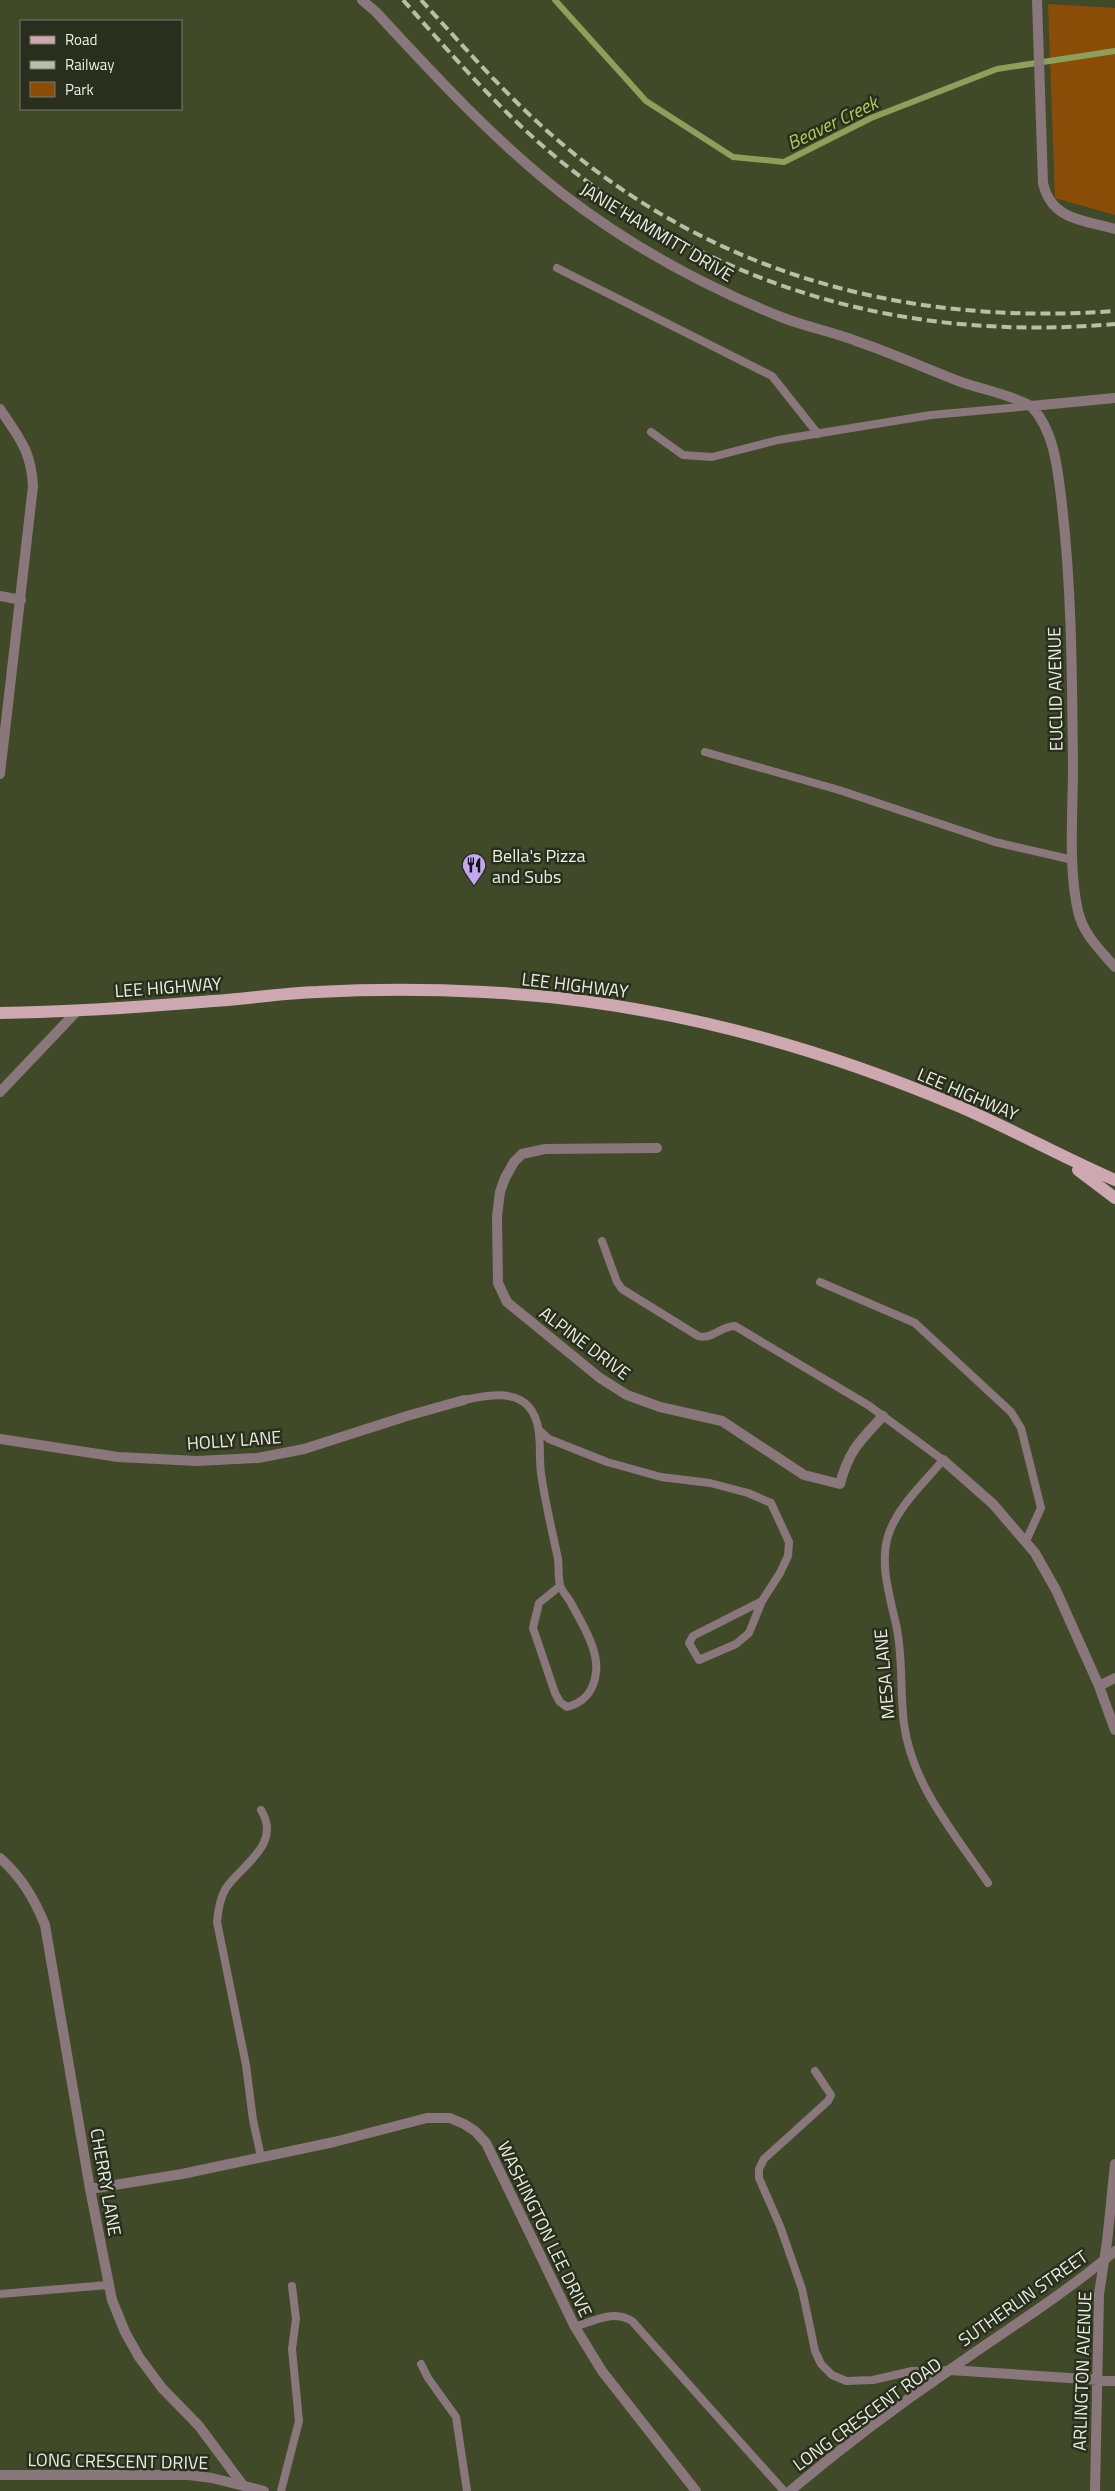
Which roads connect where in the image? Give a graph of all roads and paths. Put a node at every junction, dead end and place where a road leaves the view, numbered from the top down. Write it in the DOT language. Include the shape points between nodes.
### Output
graph roads {
  1 [pos="362,0"];
  2 [pos="1036,0"];
  3 [pos="1115,229"];
  4 [pos="557,268"];
  5 [pos="1115,398"];
  6 [pos="1031,406"];
  7 [pos="0,409"];
  8 [pos="651,432"];
  9 [pos="818,434"];
  10 [pos="0,596"];
  11 [pos="21,600"];
  12 [pos="705,752"];
  13 [pos="0,768"];
  14 [pos="1073,860"];
  15 [pos="1115,967"];
  16 [pos="78,1010"];
  17 [pos="0,1012"];
  18 [pos="0,1092"];
  19 [pos="657,1148"];
  20 [pos="1062,1158"];
  21 [pos="1115,1180"];
  22 [pos="1115,1198"];
  23 [pos="602,1241"];
  24 [pos="820,1282"];
  25 [pos="464,1400"];
  26 [pos="883,1416"];
  27 [pos="540,1431"];
  28 [pos="0,1440"];
  29 [pos="943,1460"];
  30 [pos="1026,1541"];
  31 [pos="560,1586"];
  32 [pos="762,1601"];
  33 [pos="1115,1678"];
  34 [pos="1099,1686"];
  35 [pos="1115,1730"];
  36 [pos="261,1810"];
  37 [pos="0,1858"];
  38 [pos="988,1883"];
  39 [pos="815,2071"];
  40 [pos="261,2157"];
  41 [pos="1115,2164"];
  42 [pos="90,2189"];
  43 [pos="1115,2251"];
  44 [pos="1105,2260"];
  45 [pos="108,2285"];
  46 [pos="292,2286"];
  47 [pos="0,2294"];
  48 [pos="575,2327"];
  49 [pos="421,2364"];
  50 [pos="950,2370"];
  51 [pos="1097,2380"];
  52 [pos="1115,2381"];
  53 [pos="0,2475"];
  54 [pos="242,2484"];
  55 [pos="264,2491"];
  56 [pos="281,2491"];
  57 [pos="467,2491"];
  58 [pos="696,2491"];
  59 [pos="784,2491"];
  60 [pos="790,2491"];
  61 [pos="1095,2491"];
  1 -- 6 [label="street, JANIE HAMMITT DRIVE" via="504,144 603,223 731,296"];
  2 -- 3 [label="street" via="1046,196 1062,213"];
  4 -- 9 [label="lane" via="772,376"];
  5 -- 6 [label="street, JANIE HAMMITT DRIVE"];
  6 -- 9 [label="lane" via="931,415"];
  6 -- 14 [label="street, EUCLID AVENUE" via="1043,418 1049,432 1067,547 1072,658"];
  7 -- 11 [label="street" via="26,448 32,465 33,486"];
  8 -- 9 [label="lane" via="683,455 712,457 778,440"];
  10 -- 11 [label="street"];
  11 -- 13 [label="street"];
  12 -- 14 [label="lane" via="839,790 995,842"];
  14 -- 15 [label="street, EUCLID AVENUE" via="1078,910 1084,927"];
  16 -- 17 [label="main road, LEE HIGHWAY"];
  16 -- 18 [label="street"];
  16 -- 20 [label="main road, LEE HIGHWAY" via="378,990 482,992 560,998 690,1021 772,1040 861,1068 959,1107"];
  19 -- 26 [label="street, ALPINE DRIVE" via="530,1150 514,1162 500,1192 497,1216 496,1274 507,1302 600,1378 627,1395 660,1407 722,1421 811,1478 840,1484 854,1448"];
  20 -- 21 [label="main road, LEE HIGHWAY"];
  20 -- 22 [label="main road"];
  23 -- 26 [label="lane" via="617,1282 630,1294 698,1336 710,1337 735,1326"];
  24 -- 30 [label="lane" via="915,1323 1011,1412 1021,1428 1041,1508"];
  25 -- 27 [label="lane" via="512,1396 530,1408"];
  25 -- 28 [label="street, HOLLY LANE" via="304,1449 258,1458 197,1461 118,1457"];
  26 -- 29 [label="lane"];
  27 -- 31 [label="lane" via="540,1470 560,1569"];
  27 -- 32 [label="lane" via="549,1439 607,1462 661,1477 710,1483 771,1503 789,1542 788,1556"];
  29 -- 30 [label="street" via="993,1504"];
  29 -- 38 [label="lane, MESA LANE" via="895,1519 885,1557 897,1631 907,1742 929,1796"];
  30 -- 34 [label="street" via="1056,1590"];
  31 -- 31 [label="lane" via="572,1604 593,1651 596,1670 592,1692 567,1707 556,1693 533,1628 538,1603"];
  32 -- 32 [label="lane" via="749,1632 736,1644 699,1660 689,1643 693,1636"];
  33 -- 34 [label="street"];
  34 -- 35 [label="street"];
  36 -- 40 [label="lane" via="267,1837 262,1849 226,1888 219,1904 217,1922"];
  37 -- 42 [label="street, CHERRY LANE" via="17,1874 34,1898 45,1925"];
  39 -- 50 [label="lane" via="831,2095 828,2101 764,2159 759,2169 759,2178 802,2289 814,2351 832,2375 846,2381 873,2380 912,2371"];
  40 -- 42 [label="street, WASHINGTON LEE DRIVE"];
  40 -- 48 [label="street, WASHINGTON LEE DRIVE" via="427,2118 450,2118 464,2124 486,2143"];
  41 -- 44 [label="street, ARLINGTON AVENUE"];
  42 -- 45 [label="street, CHERRY LANE"];
  43 -- 44 [label="street, SUTHERLIN STREET"];
  44 -- 50 [label="street, SUTHERLIN STREET" via="1079,2282"];
  44 -- 51 [label="street, ARLINGTON AVENUE" via="1099,2294"];
  45 -- 47 [label="lane"];
  45 -- 54 [label="street, CHERRY LANE" via="125,2332 139,2358 162,2388 199,2426"];
  46 -- 56 [label="lane" via="296,2319 292,2349 299,2421"];
  48 -- 58 [label="street, WASHINGTON LEE DRIVE" via="602,2372"];
  48 -- 59 [label="lane" via="621,2314 632,2321"];
  49 -- 57 [label="lane" via="456,2416"];
  50 -- 51 [label="street, LONG CRESCENT ROAD"];
  50 -- 60 [label="street, LONG CRESCENT ROAD" via="832,2456"];
  51 -- 52 [label="street, LONG CRESCENT ROAD"];
  51 -- 61 [label="street, ARLINGTON AVENUE"];
  53 -- 54 [label="street, LONG CRESCENT DRIVE" via="189,2476"];
  54 -- 55 [label="street, LONG CRESCENT DRIVE"];
}
